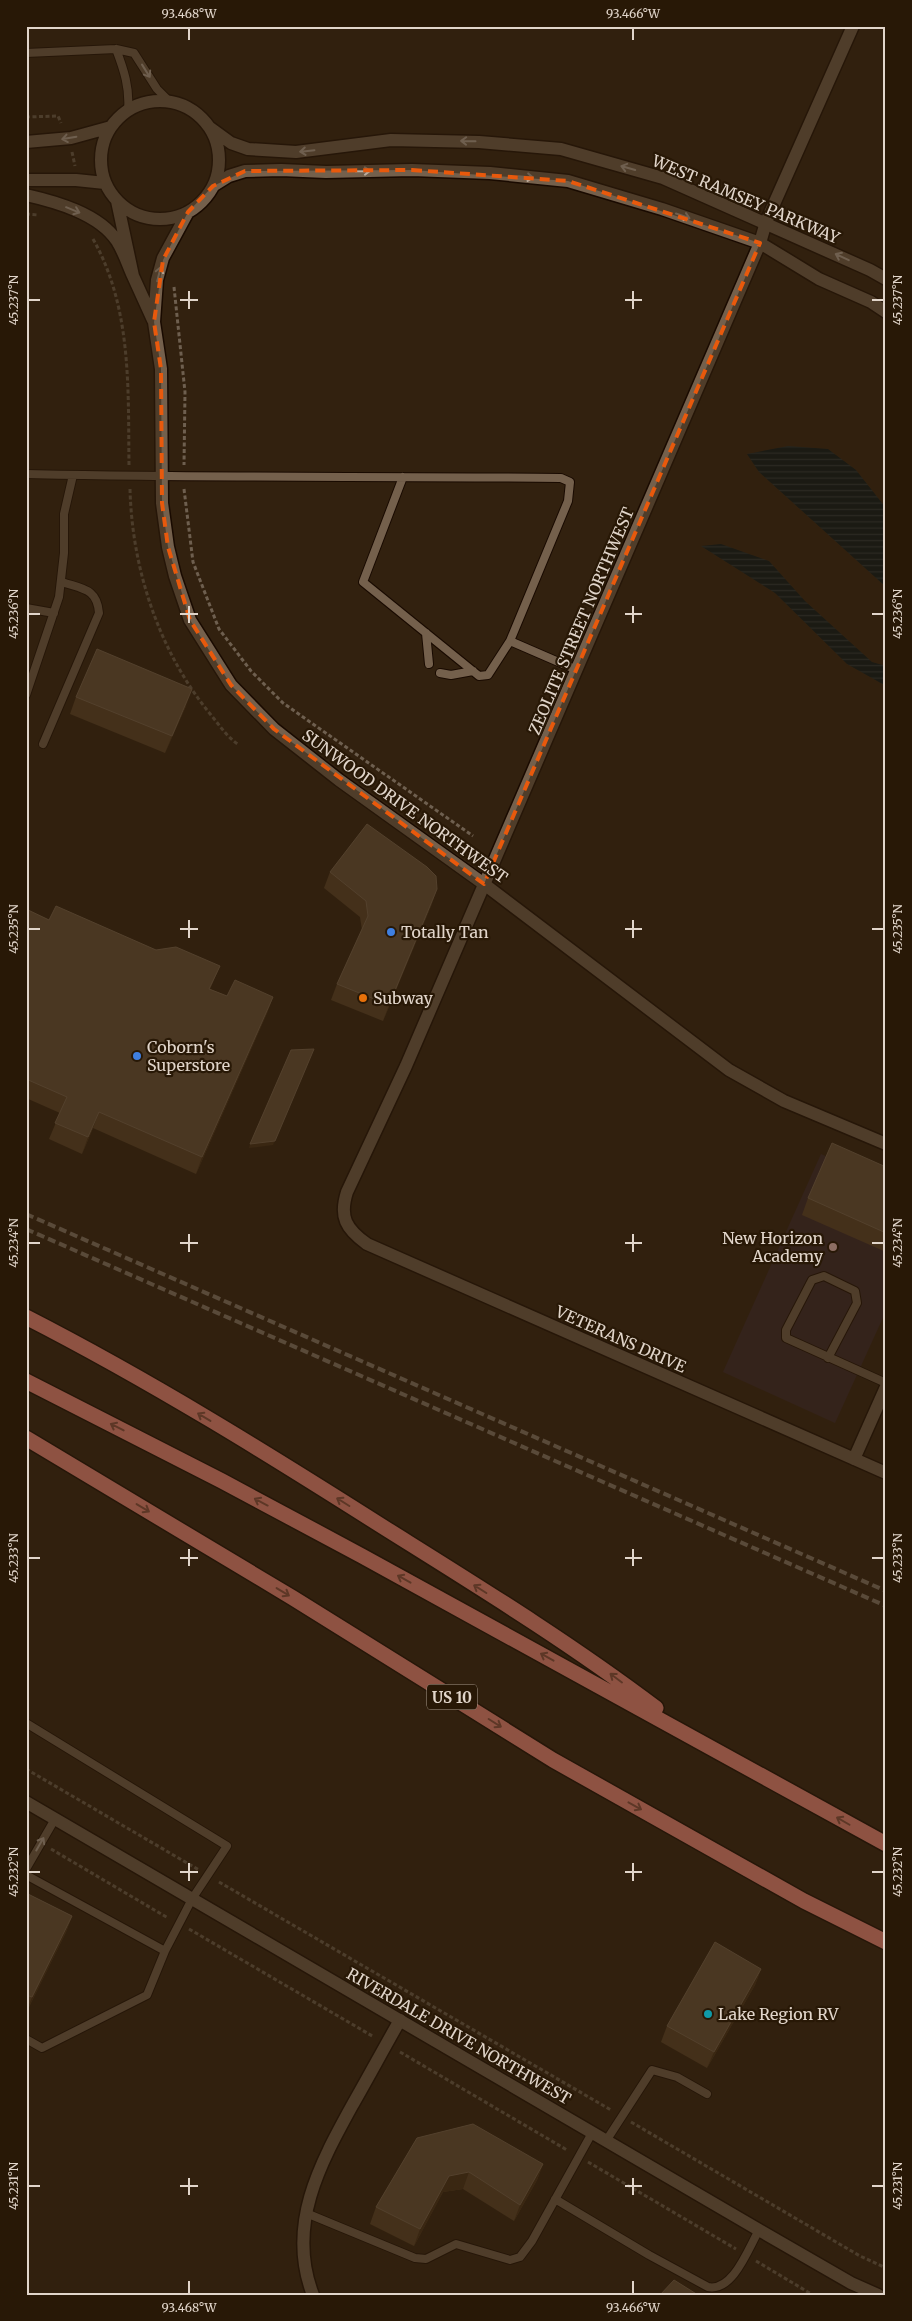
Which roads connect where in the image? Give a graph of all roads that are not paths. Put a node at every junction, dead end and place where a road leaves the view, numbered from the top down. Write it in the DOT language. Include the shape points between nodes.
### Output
graph roads {
  1 [pos="853,26"];
  2 [pos="116,49"];
  3 [pos="26,54"];
  4 [pos="170,102"];
  5 [pos="128,110"];
  6 [pos="111,126"];
  7 [pos="209,127"];
  8 [pos="26,142"];
  9 [pos="26,180"];
  10 [pos="105,183"];
  11 [pos="213,186"];
  12 [pos="26,195"];
  13 [pos="117,201"];
  14 [pos="188,212"];
  15 [pos="766,222"];
  16 [pos="760,244"];
  17 [pos="133,276"];
  18 [pos="886,279"];
  19 [pos="886,312"];
  20 [pos="154,322"];
  21 [pos="26,474"];
  22 [pos="73,476"];
  23 [pos="162,476"];
  24 [pos="403,477"];
  25 [pos="62,582"];
  26 [pos="26,608"];
  27 [pos="54,612"];
  28 [pos="426,633"];
  29 [pos="510,641"];
  30 [pos="429,664"];
  31 [pos="577,670"];
  32 [pos="473,671"];
  33 [pos="440,673"];
  34 [pos="26,694"];
  35 [pos="43,744"];
  36 [pos="484,884"];
  37 [pos="886,1144"];
  38 [pos="348,1227"];
  39 [pos="26,1317"];
  40 [pos="828,1358"];
  41 [pos="26,1381"];
  42 [pos="886,1385"];
  43 [pos="26,1438"];
  44 [pos="26,1446"];
  45 [pos="854,1459"];
  46 [pos="886,1473"];
  47 [pos="116,1492"];
  48 [pos="26,1723"];
  49 [pos="697,1739"];
  50 [pos="26,1802"];
  51 [pos="55,1819"];
  52 [pos="886,1844"];
  53 [pos="26,1869"];
  54 [pos="26,1875"];
  55 [pos="192,1899"];
  56 [pos="886,1942"];
  57 [pos="166,1952"];
  58 [pos="400,2020"];
  59 [pos="26,2039"];
  60 [pos="708,2094"];
  61 [pos="592,2133"];
  62 [pos="606,2141"];
  63 [pos="555,2199"];
  64 [pos="306,2213"];
  65 [pos="759,2230"];
  66 [pos="314,2295"];
  67 [pos="878,2295"];
  1 -- 15 [label="street, ZEOLITE STREET NORTHWEST"];
  2 -- 3 [label="lane"];
  2 -- 4 [label="lane, one-way" via="134,53 157,90"];
  2 -- 5 [label="lane" via="125,73"];
  4 -- 5 [label="street" via="148,103"];
  4 -- 7 [label="street" via="192,111"];
  5 -- 6 [label="street"];
  6 -- 8 [label="street, one-way" via="68,138"];
  6 -- 10 [label="street" via="103,144 100,164"];
  7 -- 11 [label="street" via="218,156"];
  15 -- 7 [label="street, WEST RAMSEY PARKWAY, one-way" via="663,178 561,149 479,142 390,140 296,152 248,148 231,143"];
  9 -- 10 [label="street"];
  10 -- 13 [label="street"];
  11 -- 14 [label="street"];
  11 -- 16 [label="street, one-way" via="229,176 245,172 282,170 412,170 568,181 662,209"];
  12 -- 17 [label="street, one-way" via="72,209 108,230 118,242"];
  13 -- 14 [label="street" via="132,213 150,219 170,219"];
  13 -- 17 [label="street"];
  20 -- 14 [label="street, one-way" via="157,280 163,260"];
  15 -- 16 [label="street, ZEOLITE STREET NORTHWEST"];
  18 -- 15 [label="street, WEST RAMSEY PARKWAY, one-way"];
  16 -- 19 [label="street" via="819,279"];
  16 -- 31 [label="street, ZEOLITE STREET NORTHWEST"];
  17 -- 20 [label="street"];
  20 -- 23 [label="street, SUNWOOD DRIVE NORTHWEST" via="161,369"];
  21 -- 22 [label="lane"];
  22 -- 23 [label="lane"];
  22 -- 25 [label="lane" via="64,514"];
  23 -- 24 [label="lane"];
  23 -- 36 [label="street, SUNWOOD DRIVE NORTHWEST" via="162,503 175,576 190,620 231,686 274,729 339,780"];
  24 -- 28 [label="lane" via="363,582"];
  24 -- 29 [label="lane" via="561,478 570,482 568,501"];
  25 -- 27 [label="lane"];
  25 -- 35 [label="lane" via="89,591 95,596 99,612"];
  26 -- 27 [label="lane"];
  27 -- 34 [label="lane"];
  28 -- 30 [label="lane"];
  28 -- 32 [label="lane"];
  29 -- 31 [label="lane"];
  29 -- 32 [label="lane" via="488,675 479,676"];
  31 -- 36 [label="street, ZEOLITE STREET NORTHWEST"];
  32 -- 33 [label="lane" via="451,675"];
  36 -- 37 [label="street, SUNWOOD DRIVE NORTHWEST" via="729,1070 784,1101"];
  36 -- 38 [label="street, ZEOLITE STREET NORTHWEST" via="406,1066 347,1192 343,1212"];
  38 -- 45 [label="street, VETERANS DRIVE" via="367,1244"];
  49 -- 39 [label="highway, one-way" via="596,1663 325,1490 91,1351"];
  40 -- 40 [label="lane" via="857,1303 855,1291 824,1276 812,1280 786,1330 786,1338"];
  40 -- 42 [label="lane"];
  49 -- 41 [label="highway, one-way" via="222,1480"];
  42 -- 45 [label="street"];
  43 -- 47 [label="highway, US 10"];
  44 -- 47 [label="highway"];
  45 -- 46 [label="street, VETERANS DRIVE"];
  47 -- 56 [label="highway, US 10, one-way" via="553,1760 804,1901"];
  48 -- 55 [label="lane" via="227,1846"];
  52 -- 49 [label="highway, one-way"];
  50 -- 51 [label="street, RIVERDALE DRIVE NORTHWEST"];
  53 -- 51 [label="lane, one-way"];
  51 -- 55 [label="street, RIVERDALE DRIVE NORTHWEST"];
  54 -- 57 [label="lane"];
  55 -- 57 [label="lane"];
  55 -- 58 [label="street, RIVERDALE DRIVE NORTHWEST"];
  57 -- 59 [label="lane" via="147,1996 42,2048"];
  58 -- 61 [label="street, RIVERDALE DRIVE NORTHWEST"];
  58 -- 64 [label="street" via="321,2165"];
  60 -- 62 [label="lane" via="677,2077 652,2070"];
  61 -- 62 [label="street, RIVERDALE DRIVE NORTHWEST"];
  61 -- 63 [label="lane"];
  62 -- 65 [label="street, RIVERDALE DRIVE NORTHWEST"];
  63 -- 64 [label="lane" via="532,2241 520,2257 510,2260 456,2244 426,2259 415,2258"];
  63 -- 65 [label="lane" via="649,2255 717,2289 729,2282"];
  64 -- 66 [label="street" via="304,2257"];
  65 -- 67 [label="street, RIVERDALE DRIVE NORTHWEST"];
}
